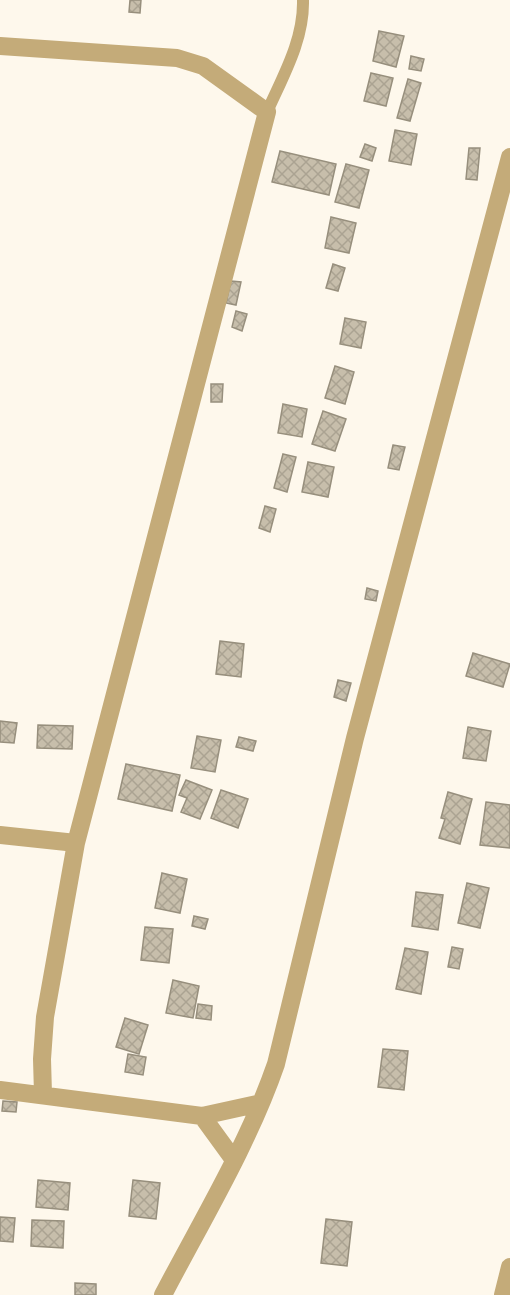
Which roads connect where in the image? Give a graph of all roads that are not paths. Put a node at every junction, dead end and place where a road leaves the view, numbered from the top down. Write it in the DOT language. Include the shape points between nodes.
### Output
graph roads {
  1 [pos="303,0"];
  2 [pos="0,46"];
  3 [pos="267,112"];
  4 [pos="510,157"];
  5 [pos="0,835"];
  6 [pos="76,843"];
  7 [pos="0,1090"];
  8 [pos="43,1094"];
  9 [pos="261,1103"];
  10 [pos="202,1116"];
  11 [pos="234,1160"];
  12 [pos="510,1267"];
  13 [pos="163,1295"];
  14 [pos="503,1295"];
  1 -- 3 [label="lane" via="296,46"];
  2 -- 3 [label="street" via="177,58 203,66"];
  3 -- 6 [label="street"];
  4 -- 9 [label="street" via="355,738 281,1045"];
  5 -- 6 [label="street"];
  6 -- 8 [label="street" via="45,1017"];
  7 -- 8 [label="street"];
  8 -- 10 [label="street"];
  9 -- 10 [label="street"];
  9 -- 11 [label="street"];
  10 -- 11 [label="street"];
  11 -- 13 [label="street"];
  12 -- 14 [label="street"];
}
